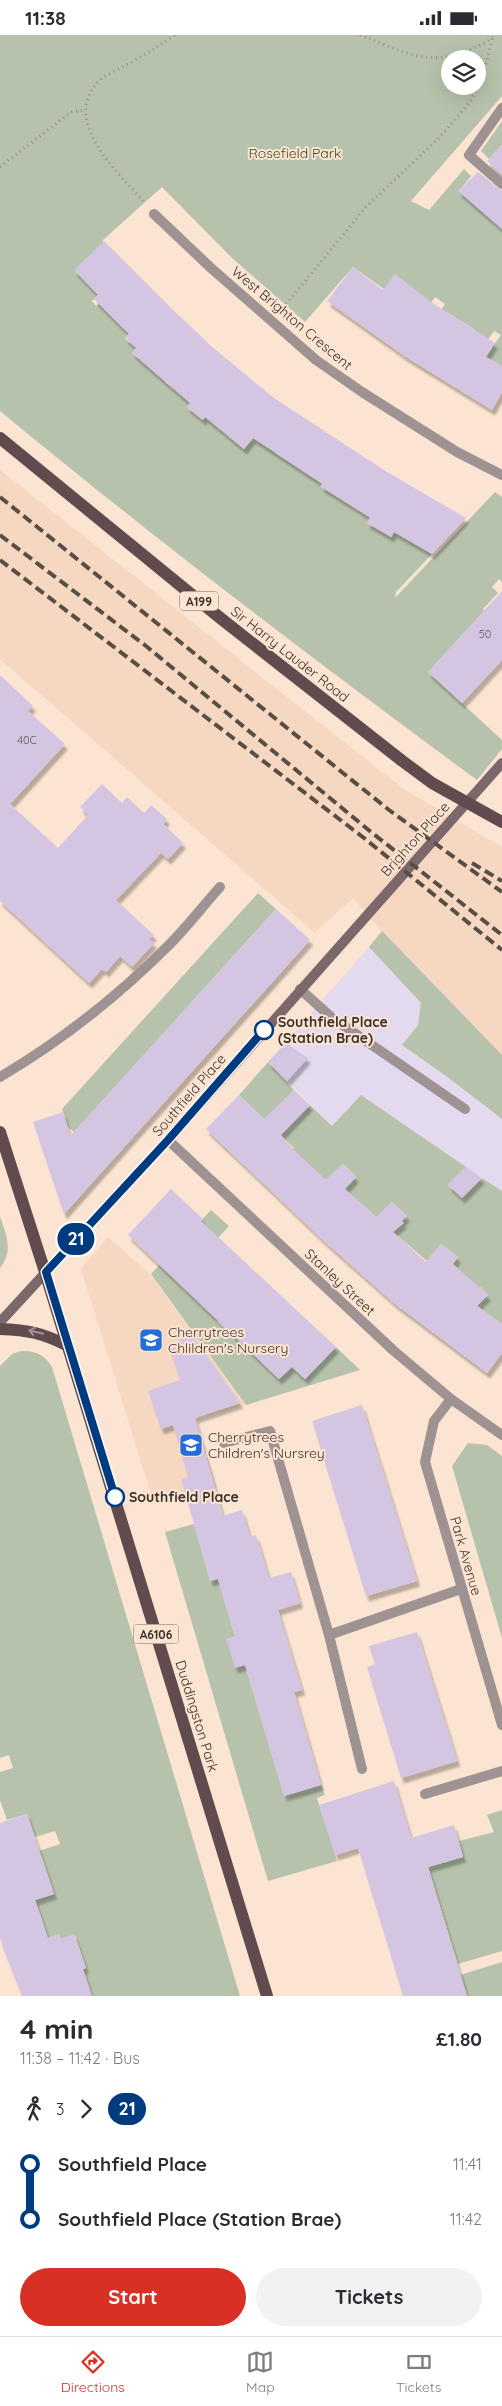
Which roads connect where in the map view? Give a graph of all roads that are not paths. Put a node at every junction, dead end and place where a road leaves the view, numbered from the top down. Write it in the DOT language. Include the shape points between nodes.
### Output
graph roads {
  1 [pos="502,108"];
  2 [pos="502,184"];
  3 [pos="154,214"];
  4 [pos="0,438"];
  5 [pos="502,475"];
  6 [pos="502,763"];
  7 [pos="502,822"];
  8 [pos="220,887"];
  9 [pos="349,933"];
  10 [pos="300,989"];
  11 [pos="0,1077"];
  12 [pos="465,1109"];
  13 [pos="0,1132"];
  14 [pos="168,1140"];
  15 [pos="46,1272"];
  16 [pos="0,1322"];
  17 [pos="0,1329"];
  18 [pos="68,1346"];
  19 [pos="451,1399"];
  20 [pos="502,1435"];
  21 [pos="224,1443"];
  22 [pos="461,1589"];
  23 [pos="329,1635"];
  24 [pos="502,1725"];
  25 [pos="362,1769"];
  26 [pos="502,1771"];
  27 [pos="425,1794"];
  28 [pos="267,1996"];
  1 -- 2 [label="street" via="469,155"];
  3 -- 5 [label="street, West Brighton Crescent" via="316,359 457,452"];
  4 -- 7 [label="main road, Sir Harry Lauder Road / A199, bridge" via="401,760 432,783"];
  6 -- 9 [label="street, Brighton Place"];
  8 -- 11 [label="street" via="170,944 121,990 34,1056"];
  9 -- 10 [label="street, Southfield Place"];
  10 -- 12 [label="street" via="330,1017"];
  10 -- 14 [label="street, Southfield Place"];
  13 -- 15 [label="main road, A6106"];
  14 -- 15 [label="street, Southfield Place"];
  14 -- 19 [label="street, Stanley Street" via="380,1338"];
  15 -- 16 [label="street, Southfield Place"];
  15 -- 18 [label="main road, Duddingston Park / A6106"];
  18 -- 17 [label="main road, one-way" via="44,1334"];
  18 -- 28 [label="main road, Duddingston Park / A6106"];
  19 -- 20 [label="street, Stanley Street"];
  19 -- 22 [label="street, Park Avenue" via="434,1421 425,1462"];
  21 -- 23 [label="street" via="270,1431"];
  22 -- 23 [label="street"];
  22 -- 24 [label="street, Park Avenue"];
  23 -- 25 [label="street"];
  26 -- 27 [label="street"];
}
